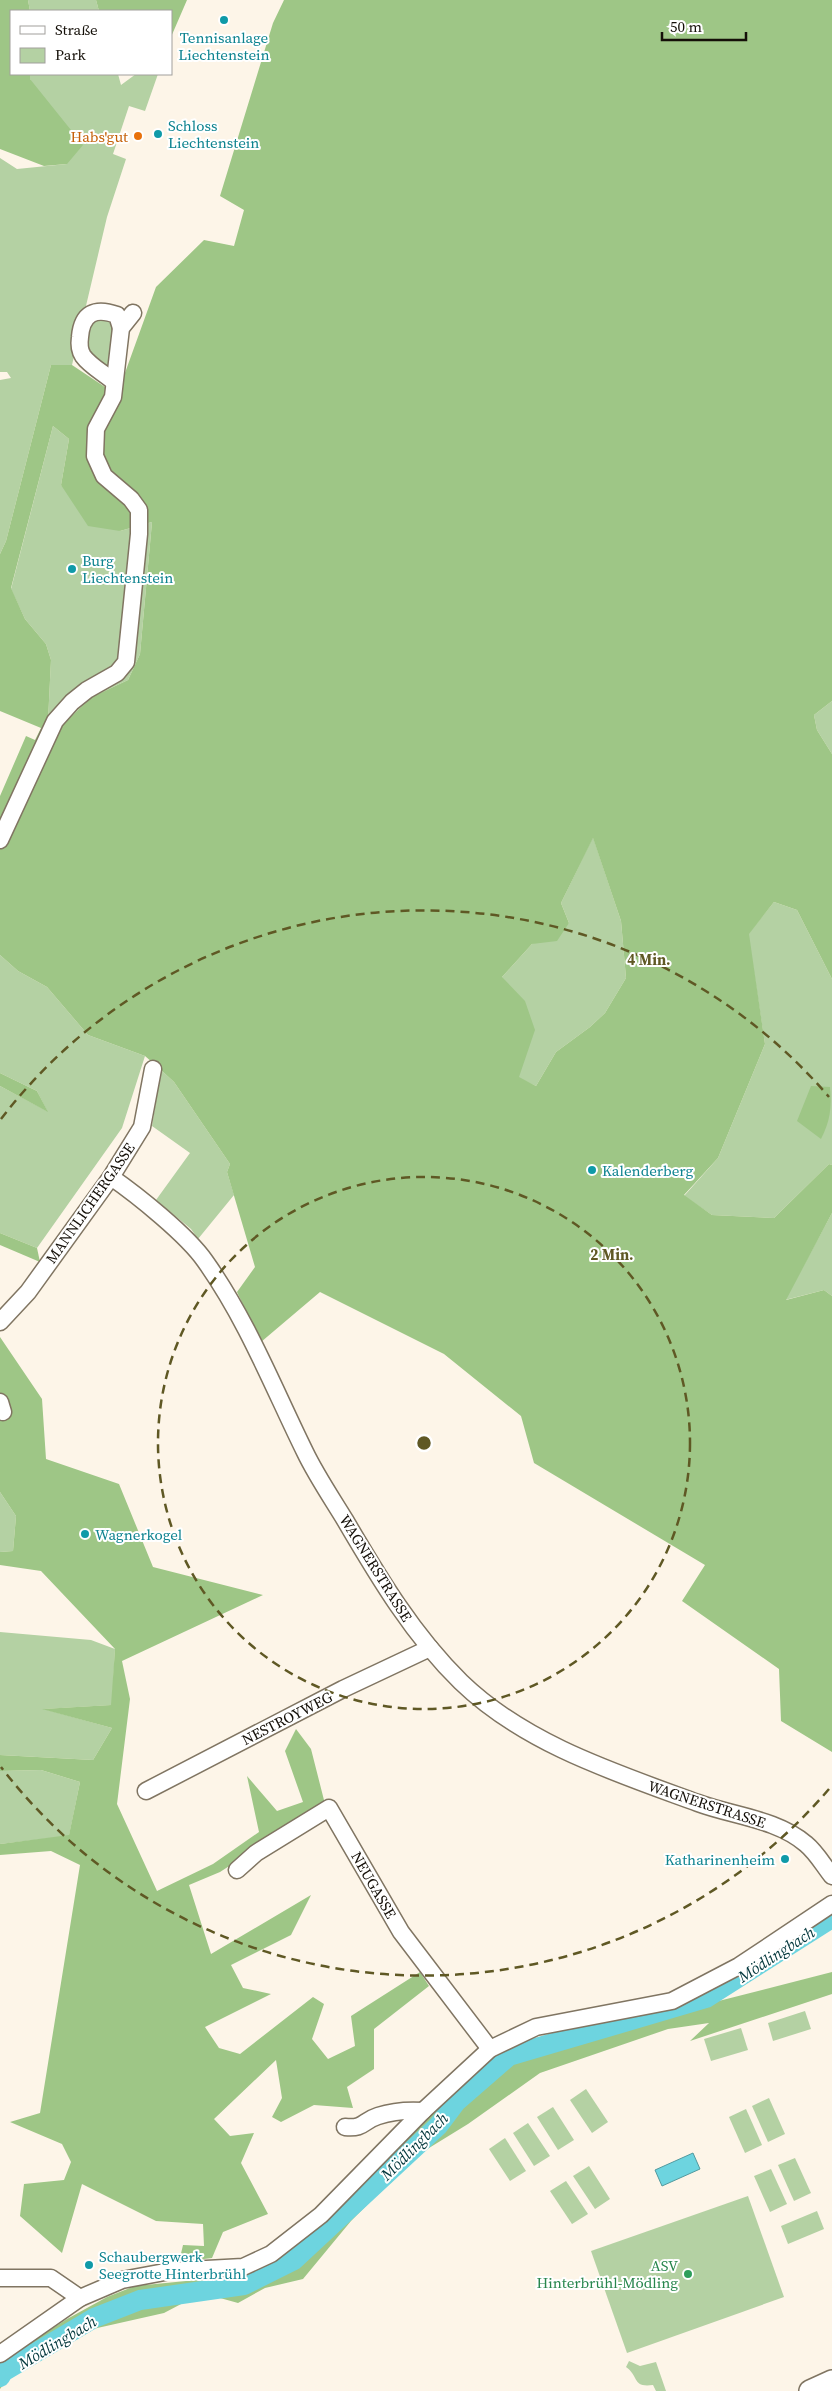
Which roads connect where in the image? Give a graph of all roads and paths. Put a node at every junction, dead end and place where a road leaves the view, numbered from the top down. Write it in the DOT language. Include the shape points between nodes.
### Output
graph roads {
  1 [pos="132,313"];
  2 [pos="121,328"];
  3 [pos="114,382"];
  4 [pos="0,840"];
  5 [pos="153,1069"];
  6 [pos="111,1177"];
  7 [pos="0,1322"];
  8 [pos="430,1648"];
  9 [pos="146,1791"];
  10 [pos="237,1870"];
  11 [pos="832,1876"];
  12 [pos="832,1904"];
  13 [pos="490,2049"];
  14 [pos="423,2111"];
  15 [pos="345,2127"];
  16 [pos="0,2278"];
  17 [pos="80,2298"];
  18 [pos="0,2354"];
  19 [pos="832,2381"];
  20 [pos="810,2391"];
  1 -- 2 [label="street"];
  2 -- 3 [label="street"];
  2 -- 3 [label="street" via="117,315 104,310 88,315 81,324 79,347 84,357"];
  3 -- 4 [label="street" via="113,397 96,429 95,456 104,476 131,498 139,510 126,662 118,674 87,690 55,721"];
  5 -- 6 [label="street, MANNLICHERGASSE" via="142,1127"];
  6 -- 7 [label="street, MANNLICHERGASSE" via="28,1292"];
  6 -- 8 [label="street, WAGNERSTRASSE" via="179,1233 204,1259 265,1365 306,1454 393,1600"];
  8 -- 9 [label="street, NESTROYWEG" via="343,1689"];
  8 -- 11 [label="street, WAGNERSTRASSE" via="462,1683 493,1709 554,1746 636,1780 790,1832 808,1845"];
  10 -- 13 [label="street, NEUGASSE" via="256,1853 329,1808 401,1932"];
  12 -- 13 [label="street" via="739,1966 672,2001 536,2027"];
  13 -- 14 [label="street"];
  14 -- 15 [label="street" via="406,2110 376,2116 358,2128"];
  14 -- 17 [label="street" via="321,2215 270,2254 244,2267 170,2271 122,2280"];
  16 -- 17 [label="street" via="51,2278"];
  17 -- 18 [label="street"];
  19 -- 20 [label="main road"];
}
